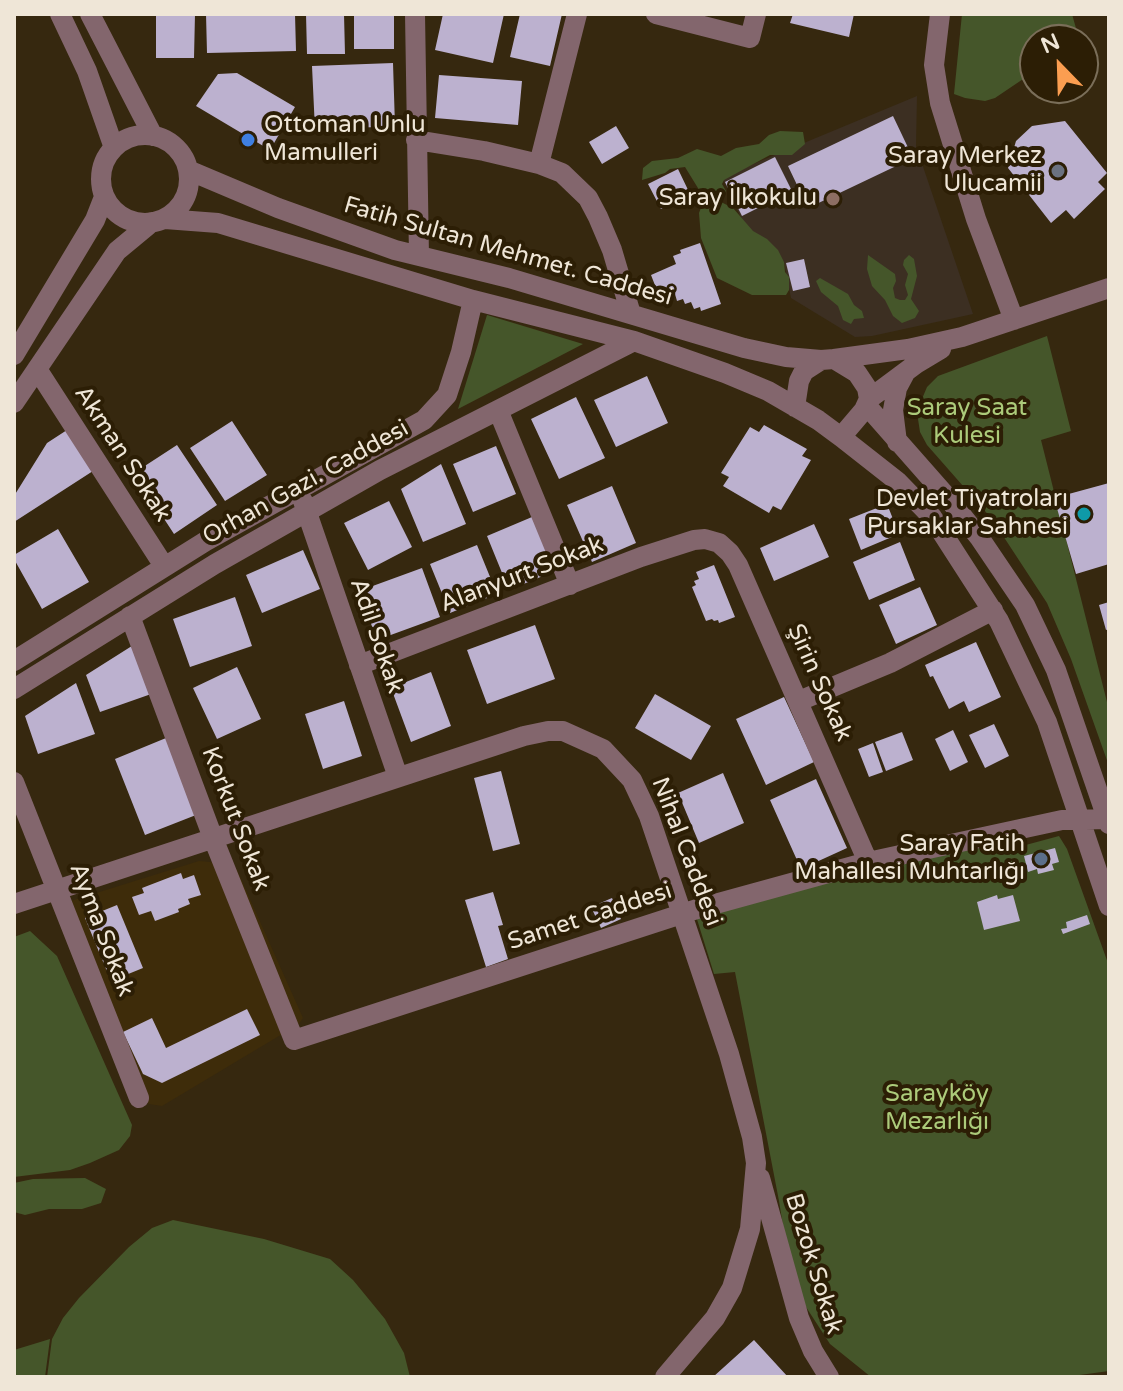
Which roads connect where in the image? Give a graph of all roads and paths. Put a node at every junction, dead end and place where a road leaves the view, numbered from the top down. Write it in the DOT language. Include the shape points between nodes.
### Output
graph roads {
  1 [pos="60,14"];
  2 [pos="90,14"];
  3 [pos="415,14"];
  4 [pos="577,14"];
  5 [pos="656,14"];
  6 [pos="756,14"];
  7 [pos="940,14"];
  8 [pos="153,136"];
  9 [pos="416,140"];
  10 [pos="114,148"];
  11 [pos="539,164"];
  12 [pos="188,170"];
  13 [pos="104,197"];
  14 [pos="159,220"];
  15 [pos="419,256"];
  16 [pos="1109,288"];
  17 [pos="473,300"];
  18 [pos="631,314"];
  19 [pos="1014,320"];
  20 [pos="962,337"];
  21 [pos="634,341"];
  22 [pos="14,355"];
  23 [pos="828,360"];
  24 [pos="37,369"];
  25 [pos="906,370"];
  26 [pos="14,403"];
  27 [pos="868,403"];
  28 [pos="795,407"];
  29 [pos="498,410"];
  30 [pos="841,437"];
  31 [pos="897,442"];
  32 [pos="300,489"];
  33 [pos="307,512"];
  34 [pos="705,539"];
  35 [pos="164,566"];
  36 [pos="570,585"];
  37 [pos="993,610"];
  38 [pos="130,616"];
  39 [pos="14,661"];
  40 [pos="359,665"];
  41 [pos="14,689"];
  42 [pos="799,701"];
  43 [pos="398,777"];
  44 [pos="14,782"];
  45 [pos="1099,820"];
  46 [pos="213,838"];
  47 [pos="868,862"];
  48 [pos="58,890"];
  49 [pos="14,904"];
  50 [pos="1109,906"];
  51 [pos="683,913"];
  52 [pos="294,1040"];
  53 [pos="139,1098"];
  54 [pos="756,1163"];
  55 [pos="665,1377"];
  56 [pos="829,1377"];
  1 -- 10 [label="street"];
  2 -- 8 [label="street, Fatih Sultan Mehmet. Caddesi"];
  3 -- 9 [label="street"];
  4 -- 11 [label="street"];
  5 -- 6 [label="street" via="750,38"];
  7 -- 19 [label="street" via="934,65 940,103"];
  8 -- 10 [label="street" via="132,138"];
  8 -- 12 [label="street, Fatih Sultan Mehmet. Caddesi" via="184,156"];
  9 -- 11 [label="street"];
  9 -- 15 [label="street"];
  10 -- 13 [label="street" via="102,168"];
  11 -- 18 [label="street" via="562,173 588,198 612,250"];
  12 -- 14 [label="street" via="185,198"];
  12 -- 15 [label="street, Fatih Sultan Mehmet. Caddesi" via="278,208"];
  13 -- 14 [label="street" via="123,218"];
  13 -- 22 [label="street"];
  14 -- 17 [label="street" via="218,223"];
  14 -- 24 [label="street" via="117,251"];
  15 -- 18 [label="street, Fatih Sultan Mehmet. Caddesi"];
  16 -- 19 [label="street"];
  17 -- 21 [label="street"];
  17 -- 32 [label="street, Orhan Gazi. Caddesi" via="447,395 437,409"];
  18 -- 23 [label="street, Fatih Sultan Mehmet. Caddesi" via="744,348"];
  19 -- 20 [label="street"];
  20 -- 23 [label="street, Fatih Sultan Mehmet. Caddesi"];
  20 -- 25 [label="street"];
  21 -- 28 [label="street" via="733,376"];
  21 -- 29 [label="street, Orhan Gazi. Caddesi"];
  23 -- 27 [label="street" via="857,373 867,388"];
  23 -- 28 [label="street" via="804,371"];
  24 -- 26 [label="street"];
  24 -- 35 [label="street, Akman Sokak"];
  25 -- 27 [label="street"];
  25 -- 31 [label="street" via="893,410"];
  27 -- 30 [label="street"];
  27 -- 31 [label="street"];
  28 -- 30 [label="street"];
  29 -- 33 [label="street, Orhan Gazi. Caddesi"];
  29 -- 36 [label="street"];
  30 -- 37 [label="street" via="932,517"];
  31 -- 45 [label="street" via="979,537 1025,605 1056,670"];
  32 -- 33 [label="street, Adil Sokak"];
  32 -- 35 [label="street, Orhan Gazi. Caddesi"];
  33 -- 38 [label="street, Orhan Gazi. Caddesi"];
  33 -- 40 [label="street, Adil Sokak"];
  34 -- 36 [label="street, Alanyurt Sokak"];
  34 -- 42 [label="street, Şirin Sokak" via="719,543 738,565"];
  35 -- 39 [label="street, Orhan Gazi. Caddesi"];
  36 -- 40 [label="street, Alanyurt Sokak"];
  37 -- 42 [label="street" via="890,663"];
  37 -- 45 [label="street"];
  38 -- 41 [label="street, Orhan Gazi. Caddesi"];
  38 -- 46 [label="street, Korkut Sokak"];
  40 -- 43 [label="street, Adil Sokak"];
  42 -- 47 [label="street, Şirin Sokak"];
  43 -- 46 [label="street, Nihal Caddesi"];
  43 -- 51 [label="street, Nihal Caddesi" via="548,731 587,741 603,749 632,780"];
  44 -- 48 [label="street, Ayma Sokak"];
  45 -- 47 [label="street, Samet Caddesi" via="1062,820"];
  45 -- 50 [label="street"];
  46 -- 48 [label="street, Nihal Caddesi"];
  46 -- 52 [label="street, Korkut Sokak"];
  47 -- 51 [label="street, Samet Caddesi"];
  48 -- 49 [label="street, Nihal Caddesi"];
  48 -- 53 [label="street, Ayma Sokak"];
  51 -- 52 [label="street, Samet Caddesi"];
  51 -- 54 [label="street, Nihal Caddesi" via="729,1054"];
  54 -- 55 [label="street, Nihal Caddesi" via="750,1229 732,1288 715,1318"];
  54 -- 56 [label="street, Bozok Sokak" via="799,1318"];
}
